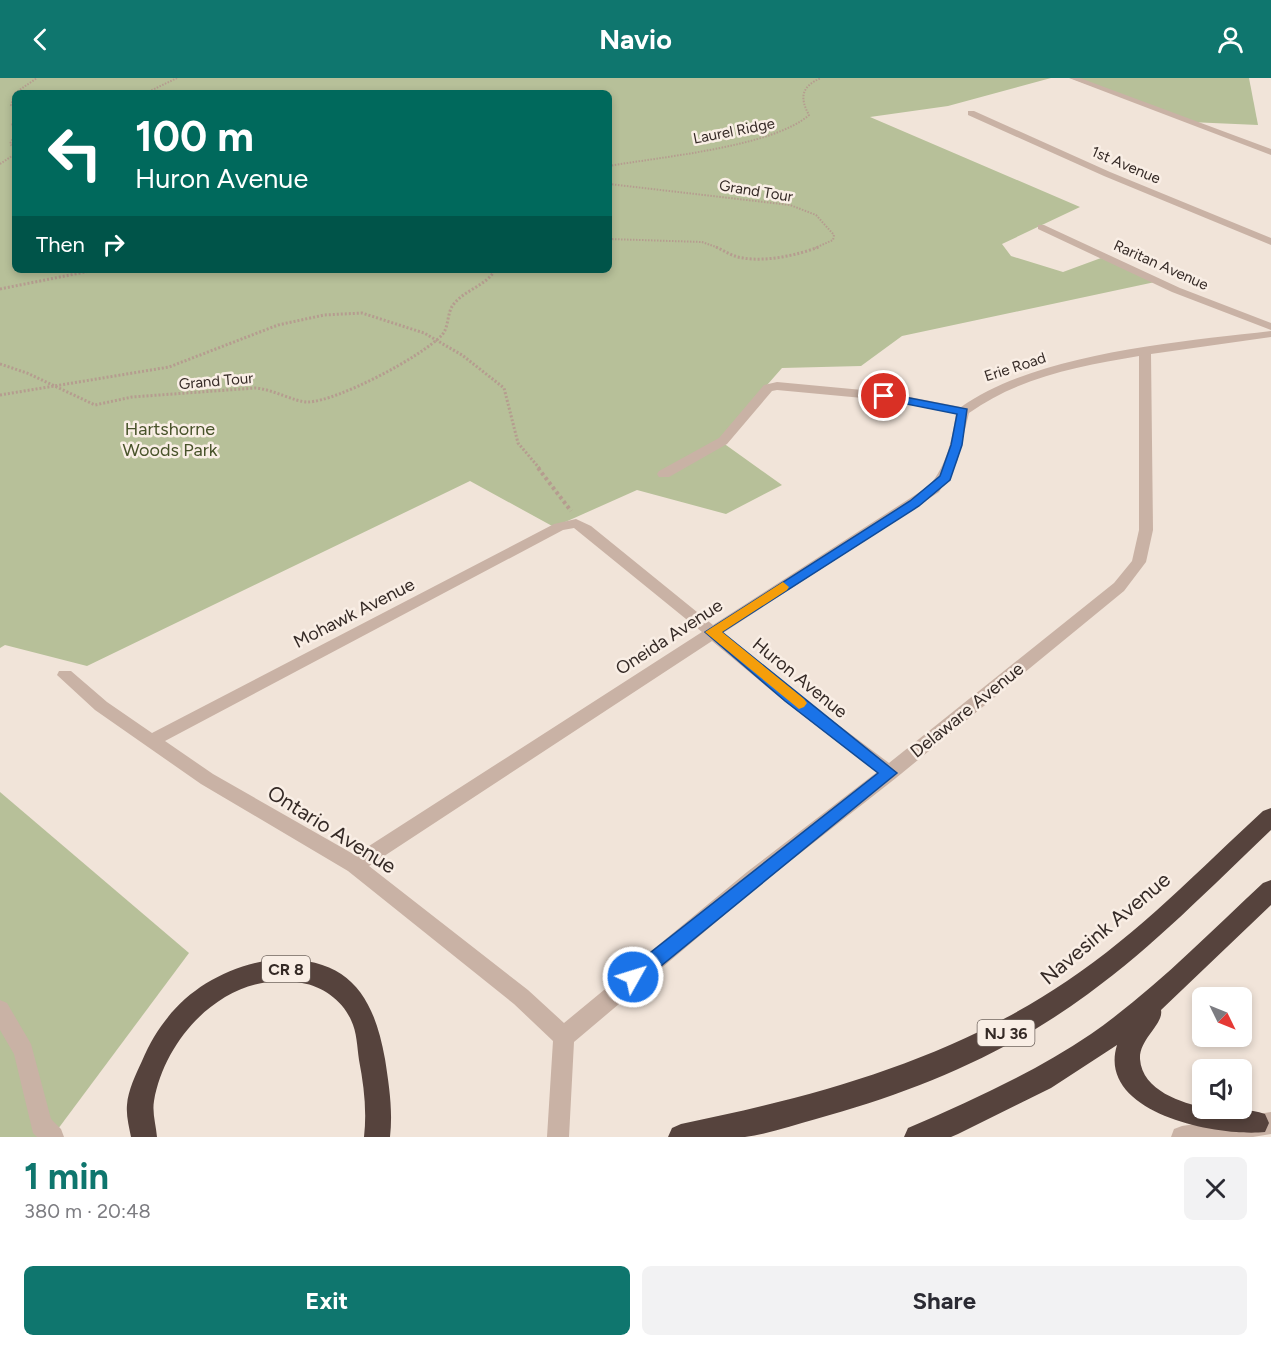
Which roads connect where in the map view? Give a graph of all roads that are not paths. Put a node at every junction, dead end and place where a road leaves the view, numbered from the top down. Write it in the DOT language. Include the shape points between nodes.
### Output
graph roads {
  1 [pos="1072,78"];
  2 [pos="971,113"];
  3 [pos="1271,152"];
  4 [pos="1041,227"];
  5 [pos="1271,242"];
  6 [pos="1271,327"];
  7 [pos="1271,334"];
  8 [pos="1145,351"];
  9 [pos="963,411"];
  10 [pos="664,474"];
  11 [pos="576,523"];
  12 [pos="712,632"];
  13 [pos="65,675"];
  14 [pos="152,741"];
  15 [pos="890,773"];
  16 [pos="1271,817"];
  17 [pos="355,865"];
  18 [pos="1271,890"];
  19 [pos="1183,974"];
  20 [pos="0,1010"];
  21 [pos="564,1037"];
  22 [pos="1263,1123"];
  23 [pos="53,1137"];
  24 [pos="144,1137"];
  25 [pos="377,1137"];
  26 [pos="558,1137"];
  27 [pos="681,1137"];
  28 [pos="917,1137"];
  29 [pos="1182,1137"];
  1 -- 3 [label="street"];
  2 -- 5 [label="street, 1st Avenue"];
  4 -- 6 [label="street, Raritan Avenue" via="1176,290"];
  7 -- 8 [label="street, Erie Road"];
  8 -- 9 [label="street, Erie Road" via="1033,378 982,396"];
  8 -- 15 [label="street, Delaware Avenue" via="1146,530 1139,562 1119,587"];
  9 -- 10 [label="street" via="884,396 777,386 768,388 723,441"];
  9 -- 12 [label="street, Oneida Avenue" via="957,445 945,478 934,489"];
  11 -- 12 [label="street, Huron Avenue"];
  11 -- 14 [label="street, Mohawk Avenue" via="559,527"];
  12 -- 15 [label="street, Huron Avenue"];
  12 -- 17 [label="street, Oneida Avenue"];
  13 -- 14 [label="street, Ontario Avenue"];
  14 -- 17 [label="street, Ontario Avenue" via="207,779"];
  15 -- 21 [label="street, Delaware Avenue" via="754,878"];
  16 -- 27 [label="highway, Navesink Avenue / NJ 36" via="1112,961 1008,1032 875,1090 777,1117"];
  17 -- 21 [label="street, Ontario Avenue" via="521,997"];
  18 -- 19 [label="highway"];
  19 -- 22 [label="highway" via="1131,1038 1127,1060 1130,1072 1144,1095 1170,1111 1204,1120"];
  19 -- 28 [label="highway" via="1121,1027 1062,1067 982,1110"];
  20 -- 23 [label="street" via="24,1051 41,1125"];
  21 -- 26 [label="street"];
  22 -- 29 [label="street"];
  24 -- 25 [label="highway, CR 8" via="140,1106 146,1083 154,1060 184,1012 230,981 259,972 294,969 332,980 364,1018 376,1083"];
}
